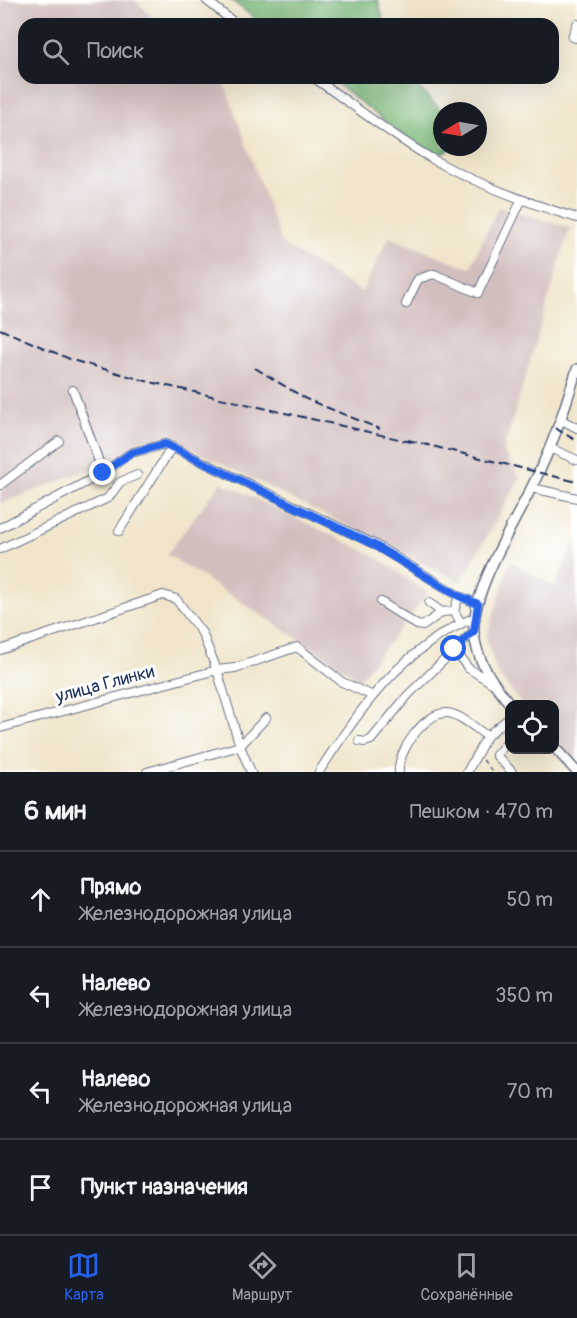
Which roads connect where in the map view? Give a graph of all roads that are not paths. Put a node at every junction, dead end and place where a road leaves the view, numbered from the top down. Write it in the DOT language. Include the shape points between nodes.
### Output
graph roads {
  1 [pos="206,0"];
  2 [pos="228,18"];
  3 [pos="577,24"];
  4 [pos="577,38"];
  5 [pos="322,84"];
  6 [pos="521,201"];
  7 [pos="577,218"];
  8 [pos="406,304"];
  9 [pos="577,369"];
  10 [pos="73,390"];
  11 [pos="560,419"];
  12 [pos="577,429"];
  13 [pos="59,441"];
  14 [pos="172,447"];
  15 [pos="550,448"];
  16 [pos="577,460"];
  17 [pos="103,473"];
  18 [pos="137,475"];
  19 [pos="0,485"];
  20 [pos="532,488"];
  21 [pos="577,498"];
  22 [pos="0,528"];
  23 [pos="119,531"];
  24 [pos="0,549"];
  25 [pos="459,596"];
  26 [pos="381,602"];
  27 [pos="429,603"];
  28 [pos="478,604"];
  29 [pos="454,611"];
  30 [pos="442,612"];
  31 [pos="476,617"];
  32 [pos="461,623"];
  33 [pos="474,631"];
  34 [pos="454,649"];
  35 [pos="0,650"];
  36 [pos="218,670"];
  37 [pos="492,682"];
  38 [pos="373,696"];
  39 [pos="506,700"];
  40 [pos="266,718"];
  41 [pos="505,721"];
  42 [pos="0,728"];
  43 [pos="487,736"];
  44 [pos="359,741"];
  45 [pos="505,745"];
  46 [pos="240,746"];
  47 [pos="559,752"];
  48 [pos="147,772"];
  49 [pos="251,772"];
  50 [pos="319,772"];
  51 [pos="399,772"];
  52 [pos="467,772"];
  53 [pos="512,772"];
  54 [pos="577,772"];
  1 -- 2 [label="street"];
  3 -- 4 [label="street" via="572,36"];
  5 -- 6 [label="street" via="435,161"];
  6 -- 7 [label="street"];
  6 -- 8 [label="street" via="478,293 434,274 418,279"];
  9 -- 11 [label="main road"];
  10 -- 17 [label="street"];
  11 -- 12 [label="street"];
  11 -- 15 [label="main road"];
  13 -- 19 [label="street"];
  14 -- 17 [label="street" via="165,444 131,453"];
  14 -- 23 [label="street"];
  14 -- 25 [label="street" via="372,544"];
  15 -- 16 [label="street"];
  15 -- 20 [label="main road"];
  17 -- 22 [label="street"];
  18 -- 24 [label="street" via="120,482 108,498"];
  20 -- 21 [label="street"];
  20 -- 28 [label="main road"];
  25 -- 28 [label="street"];
  25 -- 29 [label="street"];
  26 -- 30 [label="street" via="417,625 430,624"];
  27 -- 30 [label="street"];
  28 -- 31 [label="main road"];
  29 -- 30 [label="street"];
  29 -- 32 [label="street"];
  31 -- 32 [label="street"];
  31 -- 33 [label="main road"];
  32 -- 38 [label="street" via="427,643"];
  33 -- 34 [label="street"];
  33 -- 37 [label="main road" via="483,666"];
  34 -- 37 [label="street" via="468,668"];
  34 -- 44 [label="street" via="371,740"];
  35 -- 36 [label="street" via="163,595 176,599 202,633"];
  36 -- 38 [label="street, улица Глинки" via="235,669 297,646 342,682"];
  36 -- 42 [label="street, улица Глинки"];
  36 -- 46 [label="street"];
  37 -- 39 [label="main road"];
  38 -- 50 [label="street"];
  40 -- 46 [label="street"];
  41 -- 43 [label="street"];
  43 -- 51 [label="street" via="453,714 436,716 414,735 403,754"];
  43 -- 52 [label="street"];
  45 -- 53 [label="street" via="496,755"];
  46 -- 48 [label="street"];
  46 -- 49 [label="street"];
  47 -- 54 [label="main road"];
}
